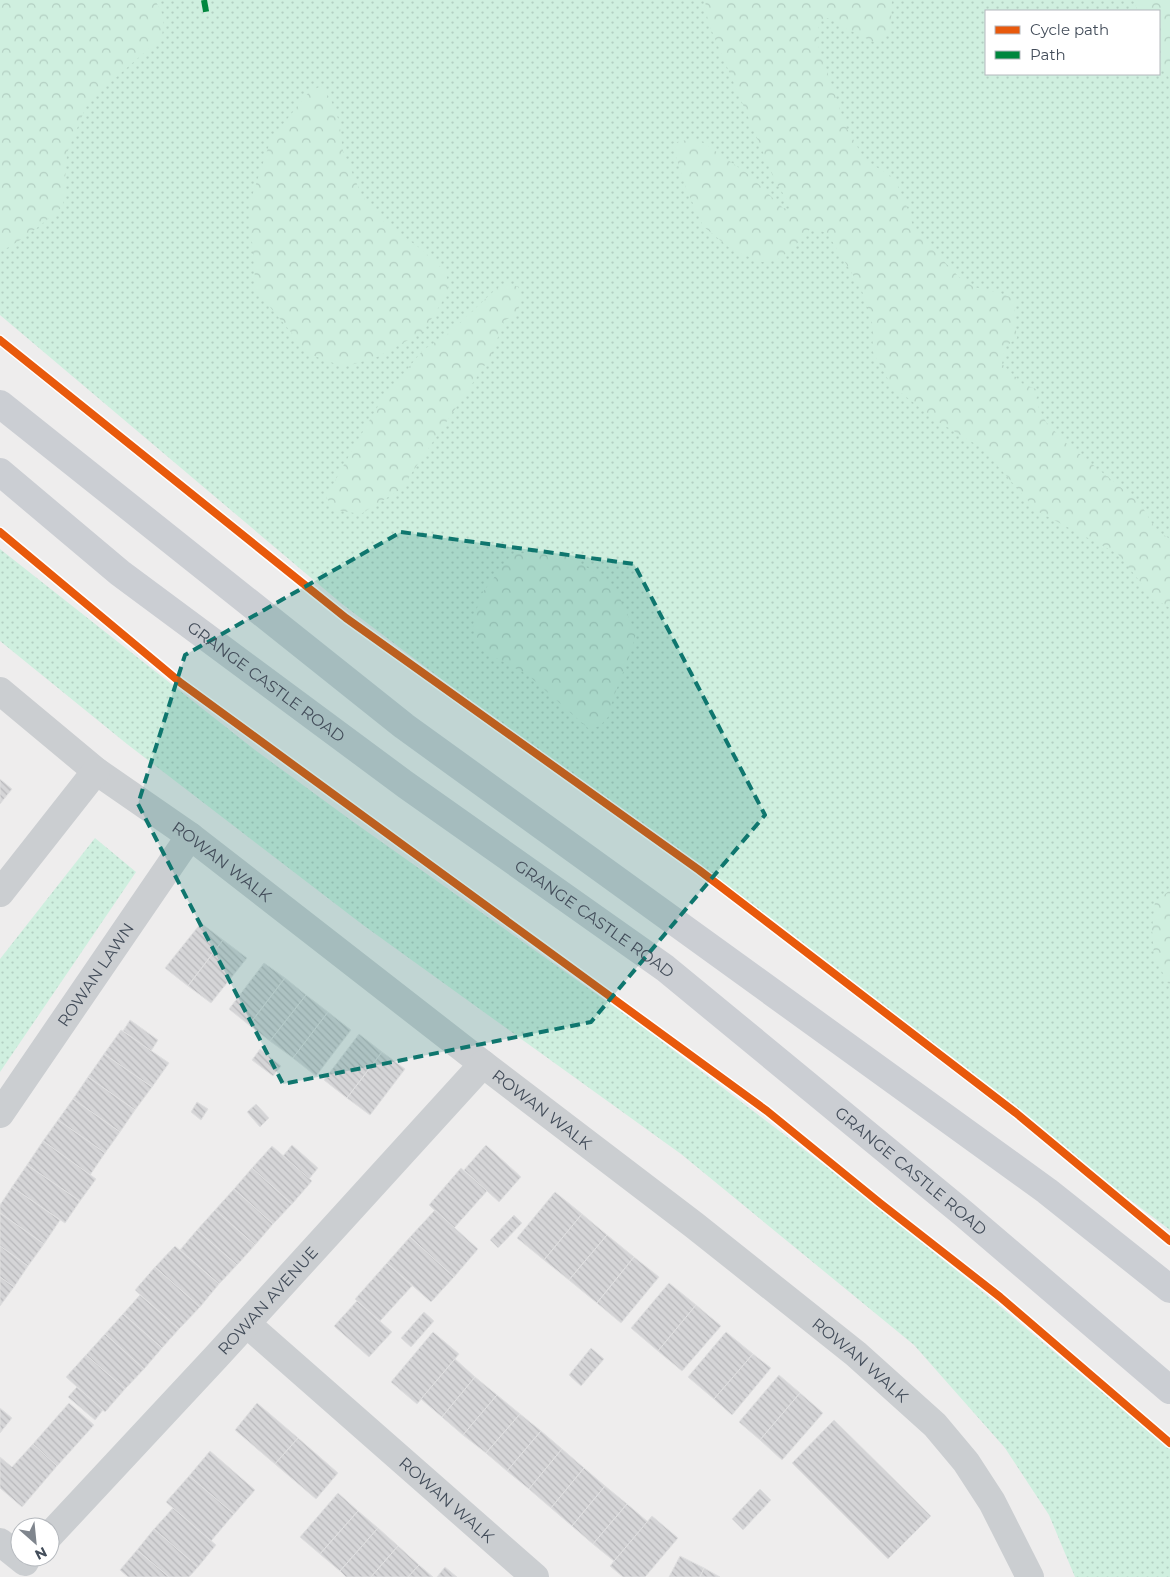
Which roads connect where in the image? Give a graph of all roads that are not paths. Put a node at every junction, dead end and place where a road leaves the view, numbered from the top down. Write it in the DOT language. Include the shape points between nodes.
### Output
graph roads {
  1 [pos="0,404"];
  2 [pos="0,472"];
  3 [pos="0,691"];
  4 [pos="96,771"];
  5 [pos="190,836"];
  6 [pos="0,894"];
  7 [pos="483,1064"];
  8 [pos="0,1114"];
  9 [pos="1170,1289"];
  10 [pos="247,1324"];
  11 [pos="1170,1390"];
  12 [pos="60,1524"];
  13 [pos="0,1542"];
  14 [pos="10,1552"];
  15 [pos="535,1577"];
  16 [pos="1030,1577"];
  1 -- 9 [label="main road" via="404,726 1047,1191"];
  2 -- 11 [label="main road, GRANGE CASTLE ROAD" via="120,573 406,785 665,968 964,1214"];
  3 -- 4 [label="street, ROWAN WALK"];
  4 -- 5 [label="street, ROWAN WALK"];
  4 -- 6 [label="street"];
  5 -- 7 [label="street, ROWAN WALK"];
  5 -- 8 [label="street, ROWAN LAWN"];
  7 -- 10 [label="street, ROWAN AVENUE"];
  7 -- 16 [label="street, ROWAN WALK" via="856,1354 935,1425 966,1462 992,1502"];
  10 -- 12 [label="street, ROWAN AVENUE"];
  10 -- 15 [label="street, ROWAN WALK"];
  13 -- 14 [label="street"];
}
